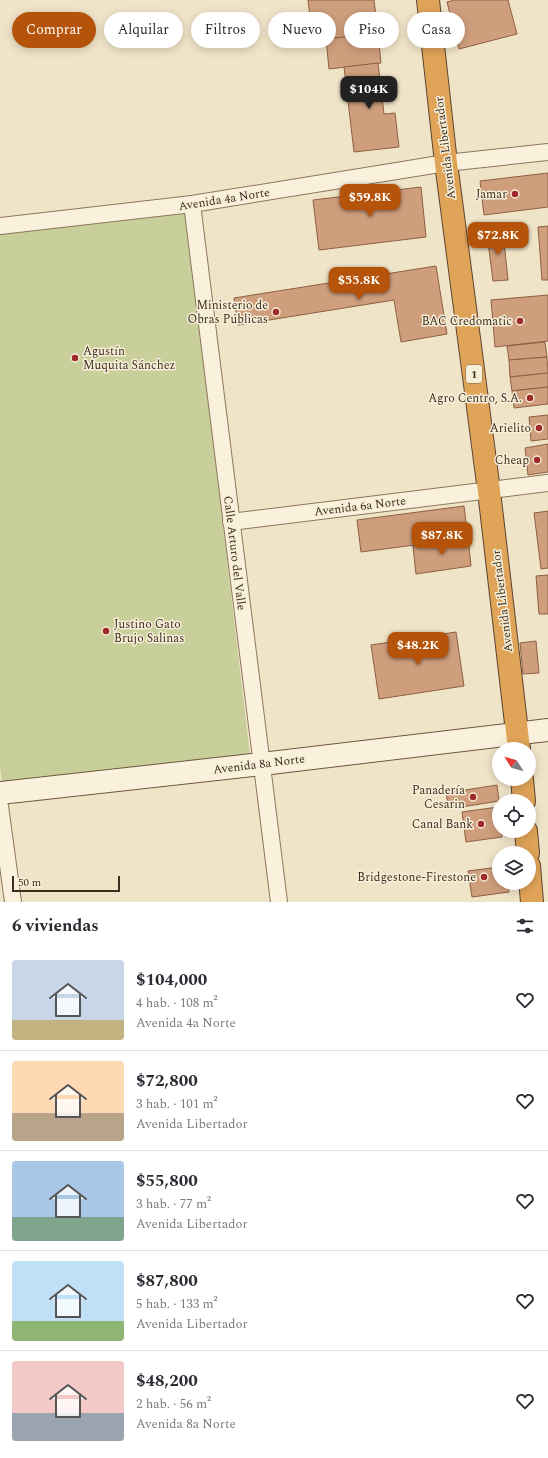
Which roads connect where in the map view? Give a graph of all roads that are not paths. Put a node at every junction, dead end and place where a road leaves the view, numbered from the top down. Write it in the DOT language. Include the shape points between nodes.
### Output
graph roads {
  1 [pos="428,0"];
  2 [pos="548,152"];
  3 [pos="446,163"];
  4 [pos="192,204"];
  5 [pos="0,226"];
  6 [pos="548,483"];
  7 [pos="489,491"];
  8 [pos="231,522"];
  9 [pos="548,730"];
  10 [pos="519,741"];
  11 [pos="262,764"];
  12 [pos="0,793"];
  13 [pos="0,806"];
  14 [pos="530,890"];
  15 [pos="13,902"];
  16 [pos="279,902"];
  17 [pos="530,902"];
  1 -- 3 [label="highway, Avenida Libertador / 1"];
  2 -- 3 [label="street, Avenida 4a Norte"];
  3 -- 4 [label="street, Avenida 4a Norte"];
  3 -- 7 [label="highway, Avenida Libertador / 1"];
  4 -- 5 [label="street, Avenida 4a Norte"];
  4 -- 8 [label="street, Calle Arturo del Valle"];
  6 -- 7 [label="street, Avenida 6a Norte"];
  7 -- 8 [label="street, Avenida 6a Norte"];
  7 -- 10 [label="highway, Avenida Libertador / 1"];
  8 -- 11 [label="street, Calle Arturo del Valle"];
  9 -- 10 [label="street, Avenida 8a Norte"];
  10 -- 11 [label="street, Avenida 8a Norte"];
  11 -- 12 [label="street, Avenida 8a Norte"];
  11 -- 16 [label="street, Calle Arturo del Valle"];
  13 -- 15 [label="street"];
  14 -- 17 [label="highway"];
}
